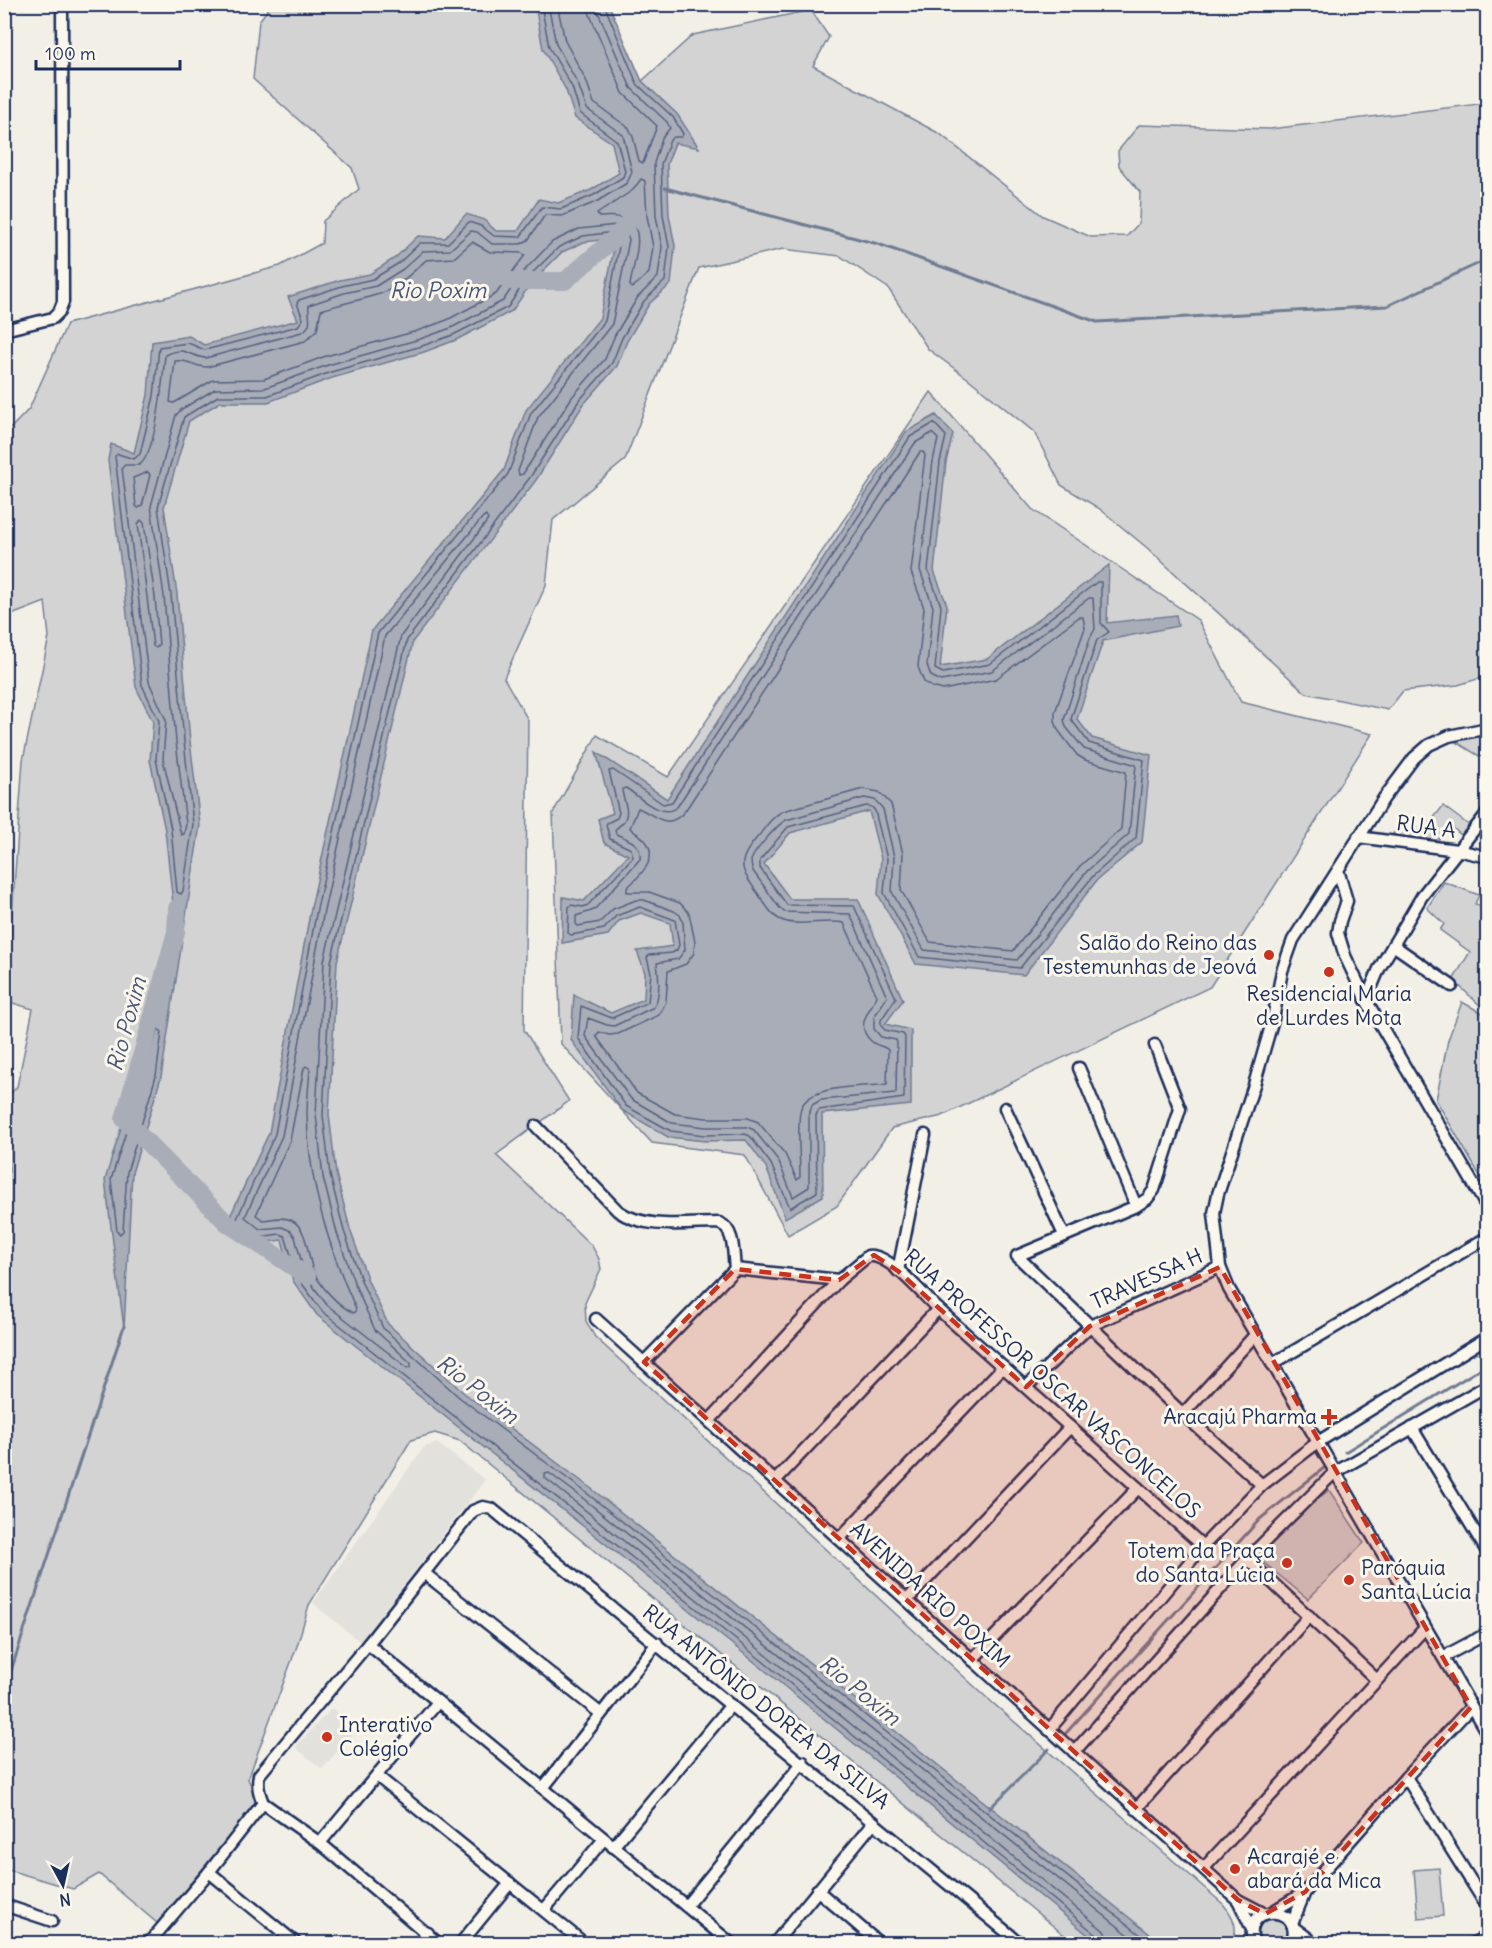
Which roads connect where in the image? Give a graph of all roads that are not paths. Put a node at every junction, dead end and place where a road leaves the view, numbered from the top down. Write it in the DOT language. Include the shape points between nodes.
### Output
graph roads {
  1 [pos="62,4"];
  2 [pos="4,330"];
  3 [pos="1488,728"];
  4 [pos="1488,812"];
  5 [pos="1358,837"];
  6 [pos="1456,850"];
  7 [pos="1488,857"];
  8 [pos="1338,870"];
  9 [pos="1393,945"];
  10 [pos="1452,987"];
  11 [pos="1366,1000"];
  12 [pos="1155,1045"];
  13 [pos="1079,1068"];
  14 [pos="1005,1108"];
  15 [pos="536,1126"];
  16 [pos="925,1135"];
  17 [pos="1136,1206"];
  18 [pos="1488,1209"];
  19 [pos="1064,1235"];
  20 [pos="1488,1237"];
  21 [pos="1220,1267"];
  22 [pos="735,1269"];
  23 [pos="898,1270"];
  24 [pos="839,1280"];
  25 [pos="938,1309"];
  26 [pos="596,1319"];
  27 [pos="1090,1326"];
  28 [pos="1255,1335"];
  29 [pos="1488,1337"];
  30 [pos="644,1362"];
  31 [pos="1272,1364"];
  32 [pos="1003,1367"];
  33 [pos="1488,1385"];
  34 [pos="1026,1387"];
  35 [pos="1183,1414"];
  36 [pos="709,1421"];
  37 [pos="1070,1427"];
  38 [pos="1412,1428"];
  39 [pos="1318,1442"];
  40 [pos="1334,1473"];
  41 [pos="775,1481"];
  42 [pos="1262,1485"];
  43 [pos="1138,1488"];
  44 [pos="839,1539"];
  45 [pos="1203,1546"];
  46 [pos="1488,1553"];
  47 [pos="1247,1559"];
  48 [pos="424,1573"];
  49 [pos="907,1600"];
  50 [pos="1309,1616"];
  51 [pos="1425,1628"];
  52 [pos="1488,1633"];
  53 [pos="657,1643"];
  54 [pos="368,1644"];
  55 [pos="1443,1657"];
  56 [pos="972,1660"];
  57 [pos="1377,1680"];
  58 [pos="438,1702"];
  59 [pos="731,1705"];
  60 [pos="1471,1707"];
  61 [pos="600,1713"];
  62 [pos="1049,1730"];
  63 [pos="1488,1734"];
  64 [pos="1074,1752"];
  65 [pos="803,1762"];
  66 [pos="377,1776"];
  67 [pos="1406,1777"];
  68 [pos="543,1788"];
  69 [pos="263,1803"];
  70 [pos="1136,1809"];
  71 [pos="874,1822"];
  72 [pos="604,1839"];
  73 [pos="320,1843"];
  74 [pos="614,1846"];
  75 [pos="1204,1868"];
  76 [pos="209,1872"];
  77 [pos="510,1882"];
  78 [pos="817,1890"];
  79 [pos="1305,1892"];
  80 [pos="1238,1900"];
  81 [pos="4,1905"];
  82 [pos="686,1906"];
  83 [pos="1488,1908"];
  84 [pos="544,1910"];
  85 [pos="1269,1913"];
  86 [pos="52,1921"];
  87 [pos="1293,1926"];
  88 [pos="1252,1931"];
  89 [pos="428,1933"];
  90 [pos="1488,1936"];
  91 [pos="149,1943"];
  92 [pos="297,1944"];
  93 [pos="418,1944"];
  94 [pos="440,1944"];
  95 [pos="459,1944"];
  96 [pos="585,1944"];
  97 [pos="732,1944"];
  98 [pos="774,1944"];
  99 [pos="880,1944"];
  100 [pos="1022,1944"];
  101 [pos="1246,1944"];
  102 [pos="1254,1944"];
  103 [pos="1291,1944"];
  104 [pos="1316,1944"];
  105 [pos="1472,1944"];
  1 -- 2 [label="street" via="63,302 53,318"];
  3 -- 5 [label="street" via="1449,736 1429,745 1414,758"];
  4 -- 6 [label="street"];
  5 -- 6 [label="street, RUA A"];
  5 -- 8 [label="street"];
  6 -- 7 [label="street, RUA A"];
  6 -- 9 [label="street"];
  8 -- 11 [label="street" via="1347,901 1338,933"];
  8 -- 21 [label="street" via="1293,940 1282,971 1273,1019 1214,1213"];
  9 -- 10 [label="street"];
  9 -- 11 [label="street"];
  11 -- 18 [label="street"];
  12 -- 17 [label="street" via="1180,1109 1159,1180"];
  13 -- 17 [label="street"];
  14 -- 19 [label="street"];
  15 -- 22 [label="street" via="626,1216 643,1223 723,1224 729,1231"];
  16 -- 23 [label="street"];
  17 -- 19 [label="street"];
  19 -- 27 [label="street" via="1017,1256"];
  20 -- 31 [label="street"];
  21 -- 27 [label="street, TRAVESSA H"];
  21 -- 28 [label="street"];
  22 -- 24 [label="street"];
  22 -- 30 [label="street"];
  23 -- 24 [label="street, RUA PROFESSOR OSCAR VASCONCELOS" via="885,1260 868,1256"];
  23 -- 25 [label="street, RUA PROFESSOR OSCAR VASCONCELOS"];
  24 -- 36 [label="street"];
  25 -- 32 [label="street, RUA PROFESSOR OSCAR VASCONCELOS"];
  25 -- 41 [label="street"];
  26 -- 30 [label="street, AVENIDA RIO POXIM"];
  27 -- 34 [label="street, TRAVESSA H"];
  27 -- 35 [label="street"];
  28 -- 31 [label="street"];
  28 -- 35 [label="street"];
  29 -- 39 [label="street"];
  30 -- 36 [label="street, AVENIDA RIO POXIM"];
  31 -- 39 [label="street"];
  32 -- 34 [label="street, RUA PROFESSOR OSCAR VASCONCELOS"];
  32 -- 44 [label="street"];
  33 -- 38 [label="street"];
  34 -- 37 [label="street, RUA PROFESSOR OSCAR VASCONCELOS"];
  35 -- 42 [label="street"];
  36 -- 41 [label="street, AVENIDA RIO POXIM"];
  37 -- 43 [label="street, RUA PROFESSOR OSCAR VASCONCELOS"];
  37 -- 49 [label="street"];
  38 -- 40 [label="street"];
  38 -- 46 [label="street"];
  39 -- 40 [label="street"];
  39 -- 42 [label="street"];
  40 -- 47 [label="street"];
  40 -- 51 [label="street"];
  41 -- 44 [label="street, AVENIDA RIO POXIM"];
  42 -- 45 [label="street"];
  43 -- 45 [label="street, RUA PROFESSOR OSCAR VASCONCELOS"];
  43 -- 56 [label="street"];
  44 -- 49 [label="street, AVENIDA RIO POXIM"];
  45 -- 62 [label="street"];
  47 -- 50 [label="street"];
  47 -- 64 [label="street"];
  48 -- 53 [label="street, RUA ANTÔNIO DOREA DA SILVA" via="473,1511 492,1509"];
  48 -- 54 [label="street"];
  48 -- 61 [label="street"];
  49 -- 56 [label="street, AVENIDA RIO POXIM"];
  50 -- 57 [label="street"];
  50 -- 70 [label="street"];
  51 -- 55 [label="street"];
  51 -- 57 [label="street"];
  52 -- 55 [label="street"];
  53 -- 59 [label="street, RUA ANTÔNIO DOREA DA SILVA"];
  53 -- 61 [label="street"];
  54 -- 58 [label="street"];
  54 -- 69 [label="street" via="259,1775"];
  55 -- 60 [label="street"];
  56 -- 62 [label="street, AVENIDA RIO POXIM"];
  57 -- 75 [label="street"];
  58 -- 66 [label="street"];
  58 -- 68 [label="street"];
  59 -- 65 [label="street, RUA ANTÔNIO DOREA DA SILVA"];
  59 -- 74 [label="street"];
  60 -- 63 [label="street"];
  60 -- 67 [label="street"];
  61 -- 68 [label="street"];
  62 -- 64 [label="street, AVENIDA RIO POXIM"];
  64 -- 70 [label="street, AVENIDA RIO POXIM"];
  65 -- 71 [label="street, RUA ANTÔNIO DOREA DA SILVA"];
  65 -- 82 [label="street"];
  66 -- 73 [label="street"];
  66 -- 77 [label="street"];
  67 -- 79 [label="street"];
  67 -- 83 [label="street"];
  68 -- 72 [label="street"];
  69 -- 73 [label="street"];
  69 -- 76 [label="street"];
  70 -- 75 [label="street, AVENIDA RIO POXIM"];
  71 -- 78 [label="street"];
  71 -- 100 [label="street, RUA ANTÔNIO DOREA DA SILVA"];
  72 -- 74 [label="street"];
  72 -- 84 [label="street"];
  73 -- 89 [label="street"];
  74 -- 82 [label="street"];
  75 -- 80 [label="street, AVENIDA RIO POXIM"];
  76 -- 91 [label="street"];
  76 -- 92 [label="street"];
  77 -- 84 [label="street"];
  77 -- 95 [label="street"];
  78 -- 98 [label="street"];
  78 -- 99 [label="street"];
  79 -- 85 [label="street"];
  79 -- 87 [label="street"];
  80 -- 85 [label="street, AVENIDA RIO POXIM"];
  80 -- 88 [label="street, AVENIDA RIO POXIM"];
  81 -- 86 [label="street"];
  82 -- 97 [label="street"];
  84 -- 96 [label="street"];
  85 -- 87 [label="street, AVENIDA RIO POXIM" via="1284,1915"];
  85 -- 88 [label="street" via="1259,1917"];
  87 -- 103 [label="street"];
  87 -- 104 [label="street"];
  88 -- 101 [label="street"];
  88 -- 102 [label="street, AVENIDA RIO POXIM"];
  89 -- 93 [label="street"];
  89 -- 94 [label="street"];
  90 -- 105 [label="street"];
}
